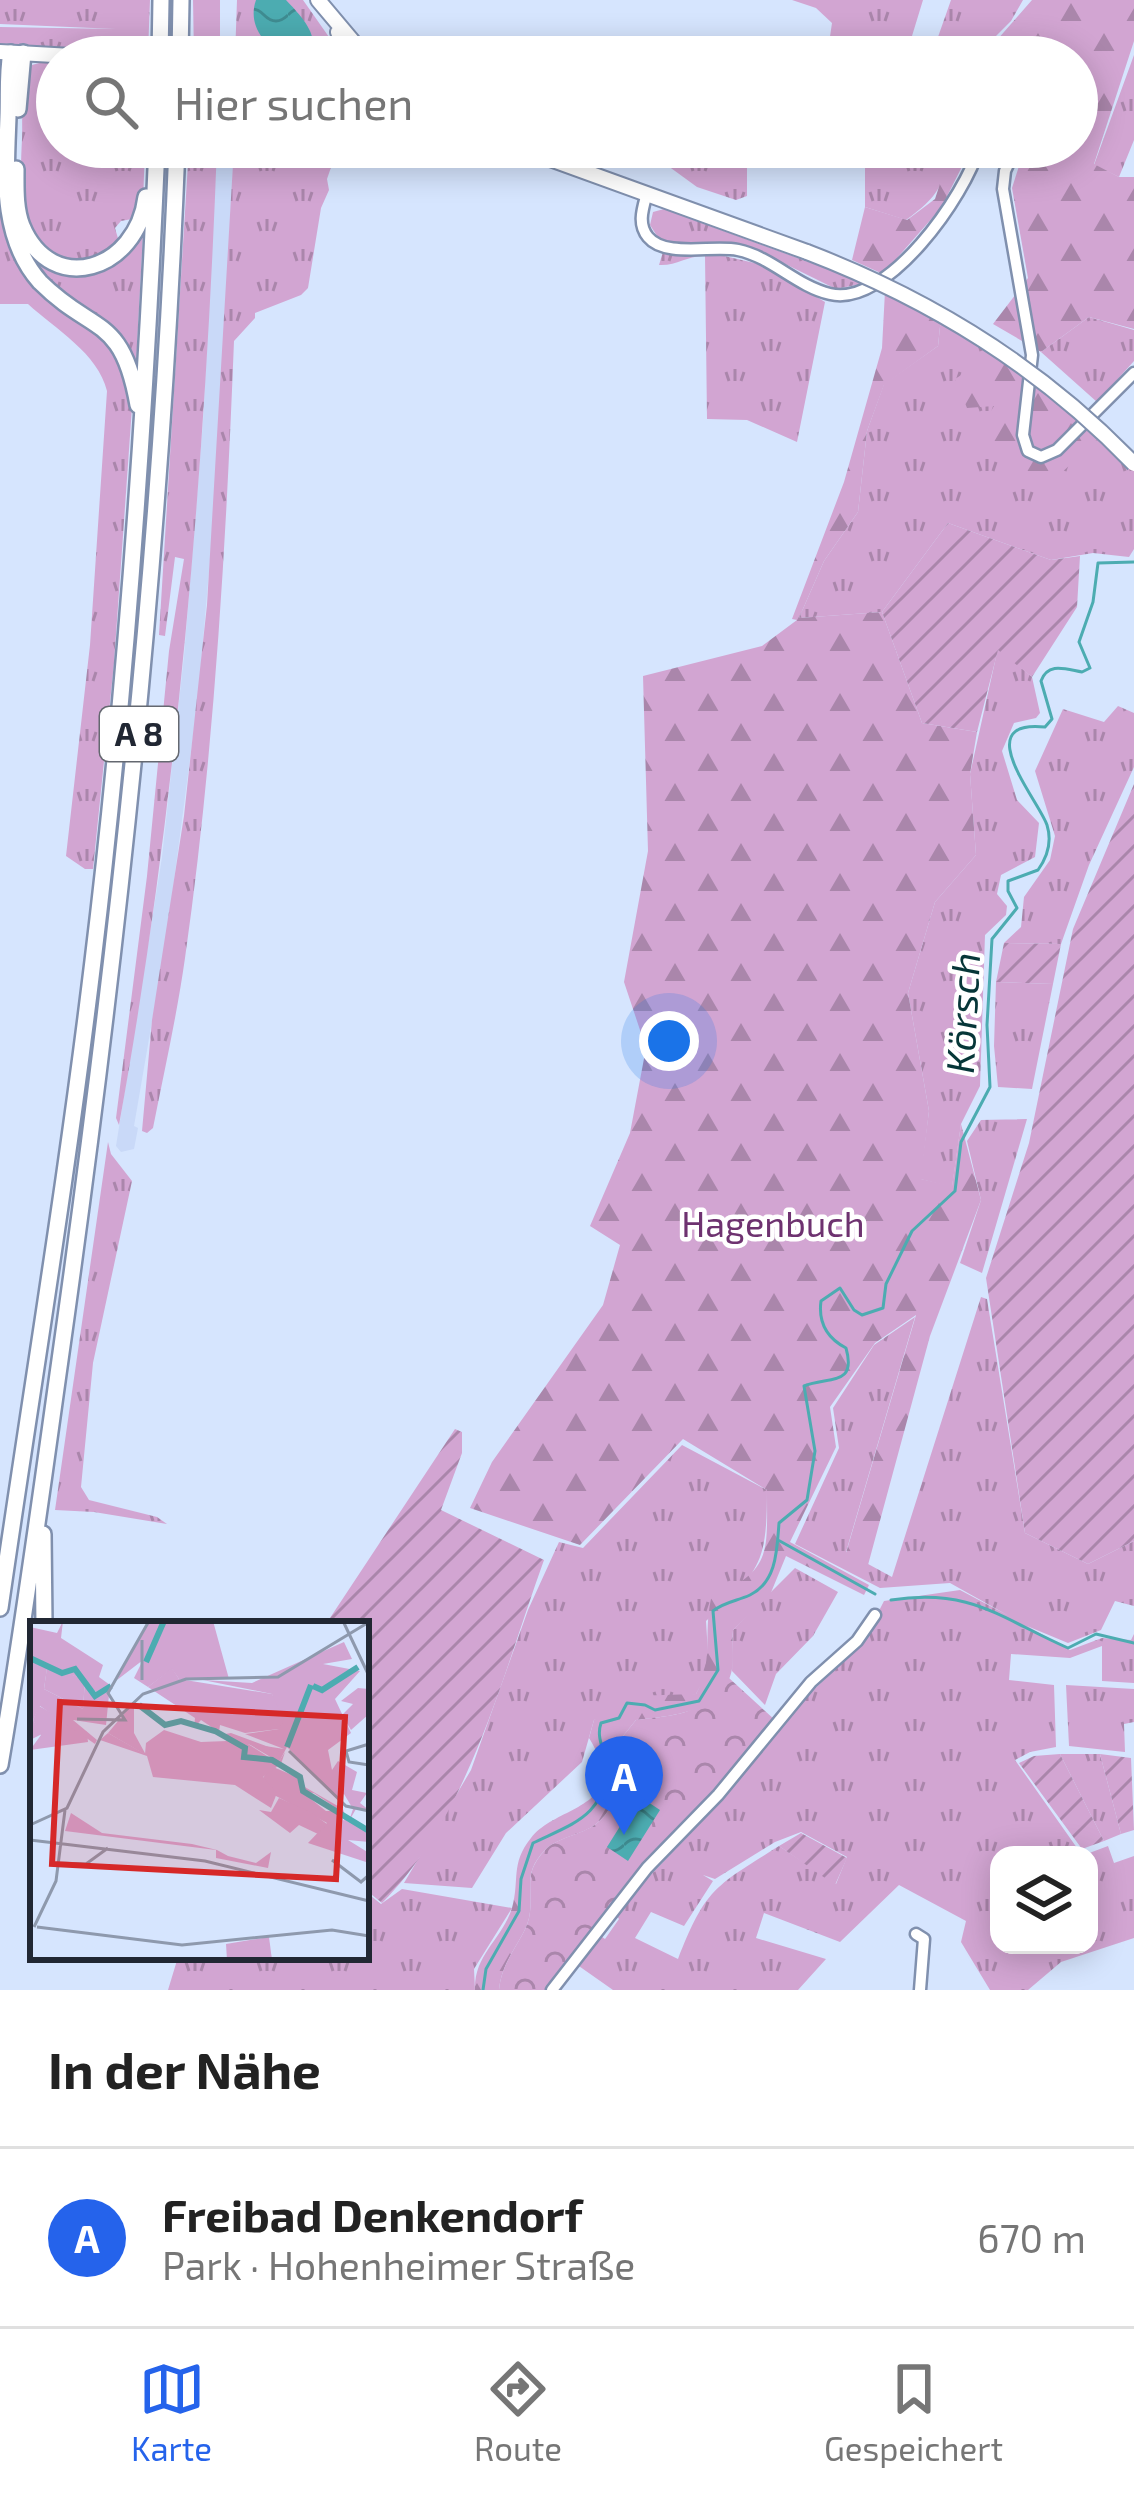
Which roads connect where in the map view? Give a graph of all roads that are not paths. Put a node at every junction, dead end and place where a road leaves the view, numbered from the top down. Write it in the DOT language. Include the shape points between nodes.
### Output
graph roads {
  1 [pos="161,0"];
  2 [pos="181,0"];
  3 [pos="318,0"];
  4 [pos="334,21"];
  5 [pos="160,36"];
  6 [pos="180,36"];
  7 [pos="339,36"];
  8 [pos="347,36"];
  9 [pos="11,52"];
  10 [pos="4,75"];
  11 [pos="153,168"];
  12 [pos="156,168"];
  13 [pos="176,168"];
  14 [pos="576,168"];
  15 [pos="969,168"];
  16 [pos="1006,168"];
  17 [pos="647,193"];
  18 [pos="1134,373"];
  19 [pos="142,433"];
  20 [pos="1134,464"];
  21 [pos="46,1459"];
  22 [pos="0,1608"];
  23 [pos="875,1615"];
  24 [pos="44,1621"];
  25 [pos="0,1765"];
  26 [pos="916,1934"];
  27 [pos="552,1990"];
  28 [pos="920,1990"];
  1 -- 5 [label="highway"];
  2 -- 6 [label="highway"];
  3 -- 4 [label="main road"];
  4 -- 7 [label="main road"];
  4 -- 8 [label="main road"];
  9 -- 10 [label="highway"];
  9 -- 11 [label="highway" via="17,206 25,232 46,256 87,266 128,246"];
  10 -- 19 [label="highway" via="13,241 43,285 117,343 131,370"];
  12 -- 19 [label="highway, A 8"];
  13 -- 21 [label="highway, A 8" via="133,794"];
  14 -- 17 [label="main road"];
  15 -- 17 [label="street" via="890,275 845,296 745,252 659,246 642,223"];
  16 -- 18 [label="street" via="1003,189 1032,355 1028,452 1041,457 1057,449"];
  17 -- 20 [label="main road, bridge" via="889,285 993,344"];
  19 -- 22 [label="highway, A 8" via="94,959"];
  21 -- 24 [label="highway"];
  21 -- 25 [label="highway, A 8"];
  23 -- 27 [label="street" via="647,1868"];
  26 -- 28 [label="street" via="924,1939"];
}
